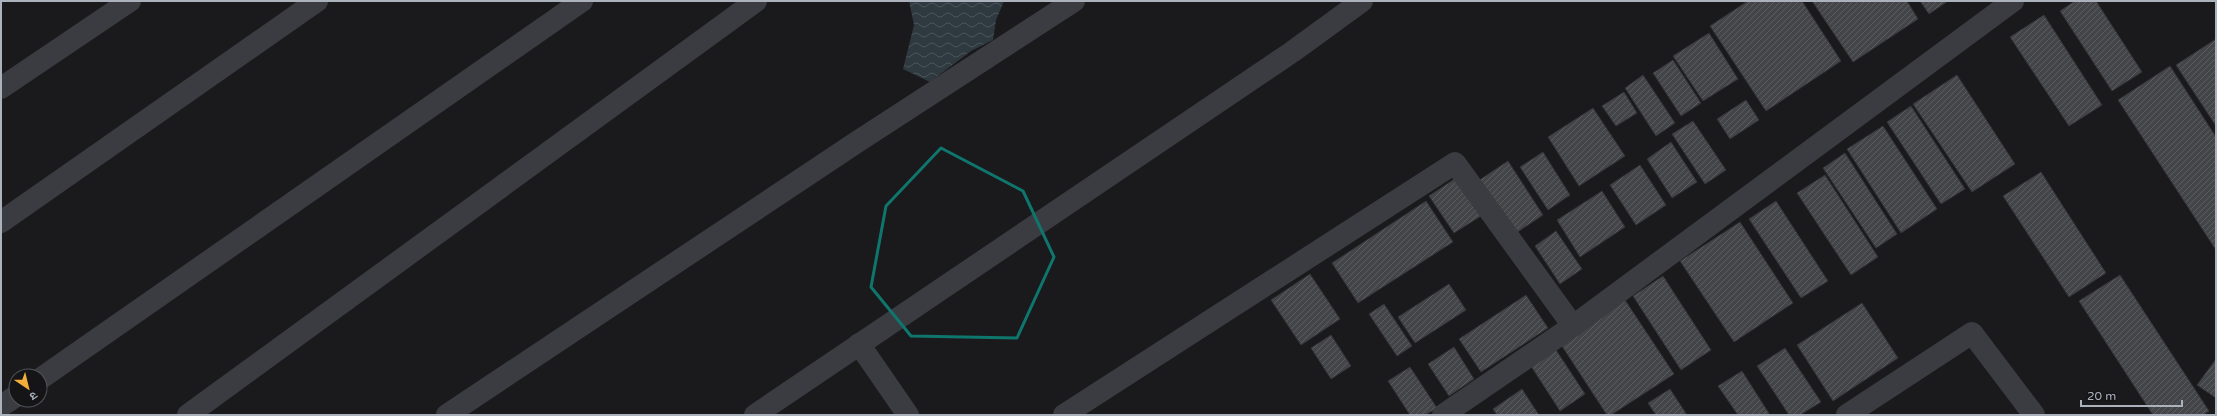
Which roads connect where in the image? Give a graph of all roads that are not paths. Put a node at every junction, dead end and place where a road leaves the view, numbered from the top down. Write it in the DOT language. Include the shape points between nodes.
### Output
graph roads {
  1 [pos="130,1"];
  2 [pos="317,1"];
  3 [pos="582,1"];
  4 [pos="756,1"];
  5 [pos="1074,1"];
  6 [pos="1362,1"];
  7 [pos="2013,1"];
  8 [pos="1,88"];
  9 [pos="1,222"];
  10 [pos="1572,326"];
  11 [pos="859,344"];
  12 [pos="48,373"];
  13 [pos="188,415"];
  14 [pos="447,415"];
  15 [pos="755,415"];
  16 [pos="908,415"];
  17 [pos="1064,415"];
  18 [pos="1443,415"];
  19 [pos="1847,415"];
  20 [pos="2034,415"];
  1 -- 8 [label="street"];
  2 -- 9 [label="street"];
  3 -- 12 [label="street"];
  4 -- 13 [label="street"];
  5 -- 14 [label="street" via="856,142"];
  6 -- 11 [label="street" via="1292,52"];
  7 -- 10 [label="street"];
  10 -- 17 [label="street" via="1455,163"];
  10 -- 18 [label="street"];
  11 -- 15 [label="street"];
  11 -- 16 [label="street"];
  19 -- 20 [label="street" via="1972,333"];
}
